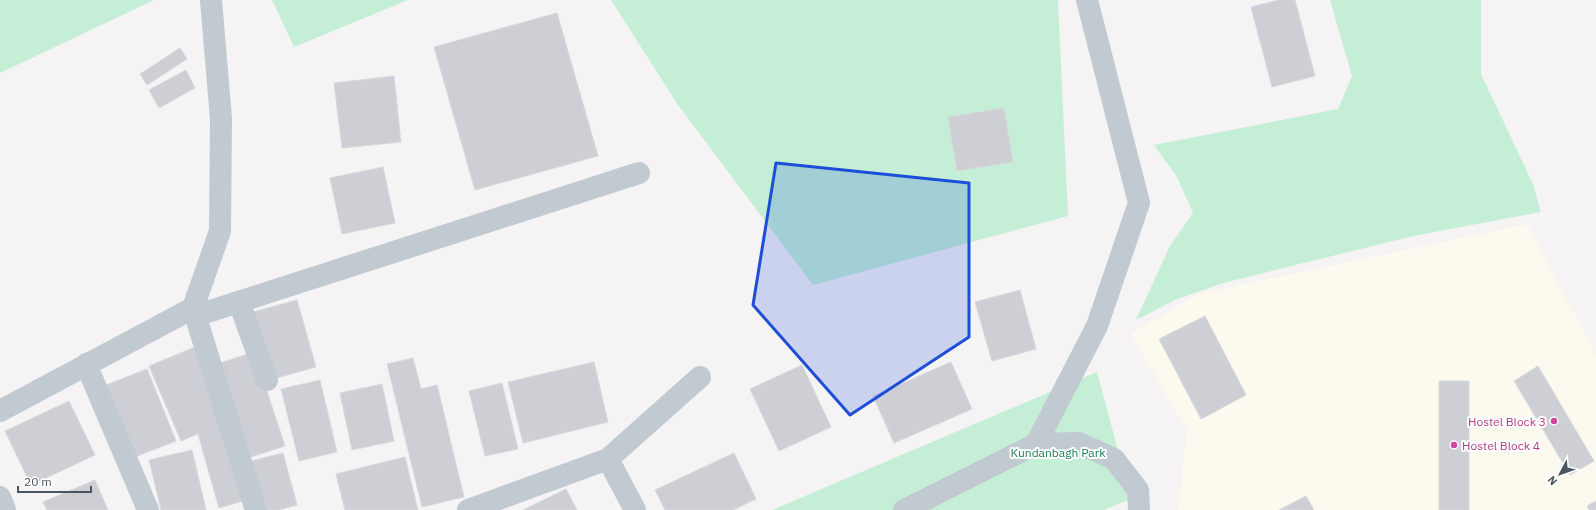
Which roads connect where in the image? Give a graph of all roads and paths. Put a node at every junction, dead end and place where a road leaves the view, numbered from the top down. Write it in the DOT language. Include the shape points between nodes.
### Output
graph roads {
  1 [pos="211,0"];
  2 [pos="1087,0"];
  3 [pos="639,173"];
  4 [pos="239,302"];
  5 [pos="194,312"];
  6 [pos="86,364"];
  7 [pos="700,377"];
  8 [pos="267,380"];
  9 [pos="0,411"];
  10 [pos="1036,444"];
  11 [pos="608,460"];
  12 [pos="0,497"];
  13 [pos="5,510"];
  14 [pos="148,510"];
  15 [pos="256,510"];
  16 [pos="468,510"];
  17 [pos="635,510"];
  18 [pos="904,510"];
  19 [pos="1139,510"];
  1 -- 5 [label="street" via="221,119 220,231"];
  2 -- 10 [label="street" via="1138,203 1097,326"];
  3 -- 4 [label="street"];
  4 -- 5 [label="street"];
  4 -- 8 [label="street"];
  5 -- 6 [label="street"];
  5 -- 15 [label="street"];
  6 -- 9 [label="street"];
  6 -- 14 [label="street"];
  7 -- 11 [label="street"];
  10 -- 18 [label="street"];
  10 -- 19 [label="street" via="1078,443 1114,459 1138,490"];
  11 -- 16 [label="street"];
  11 -- 17 [label="street"];
  12 -- 13 [label="street"];
}
